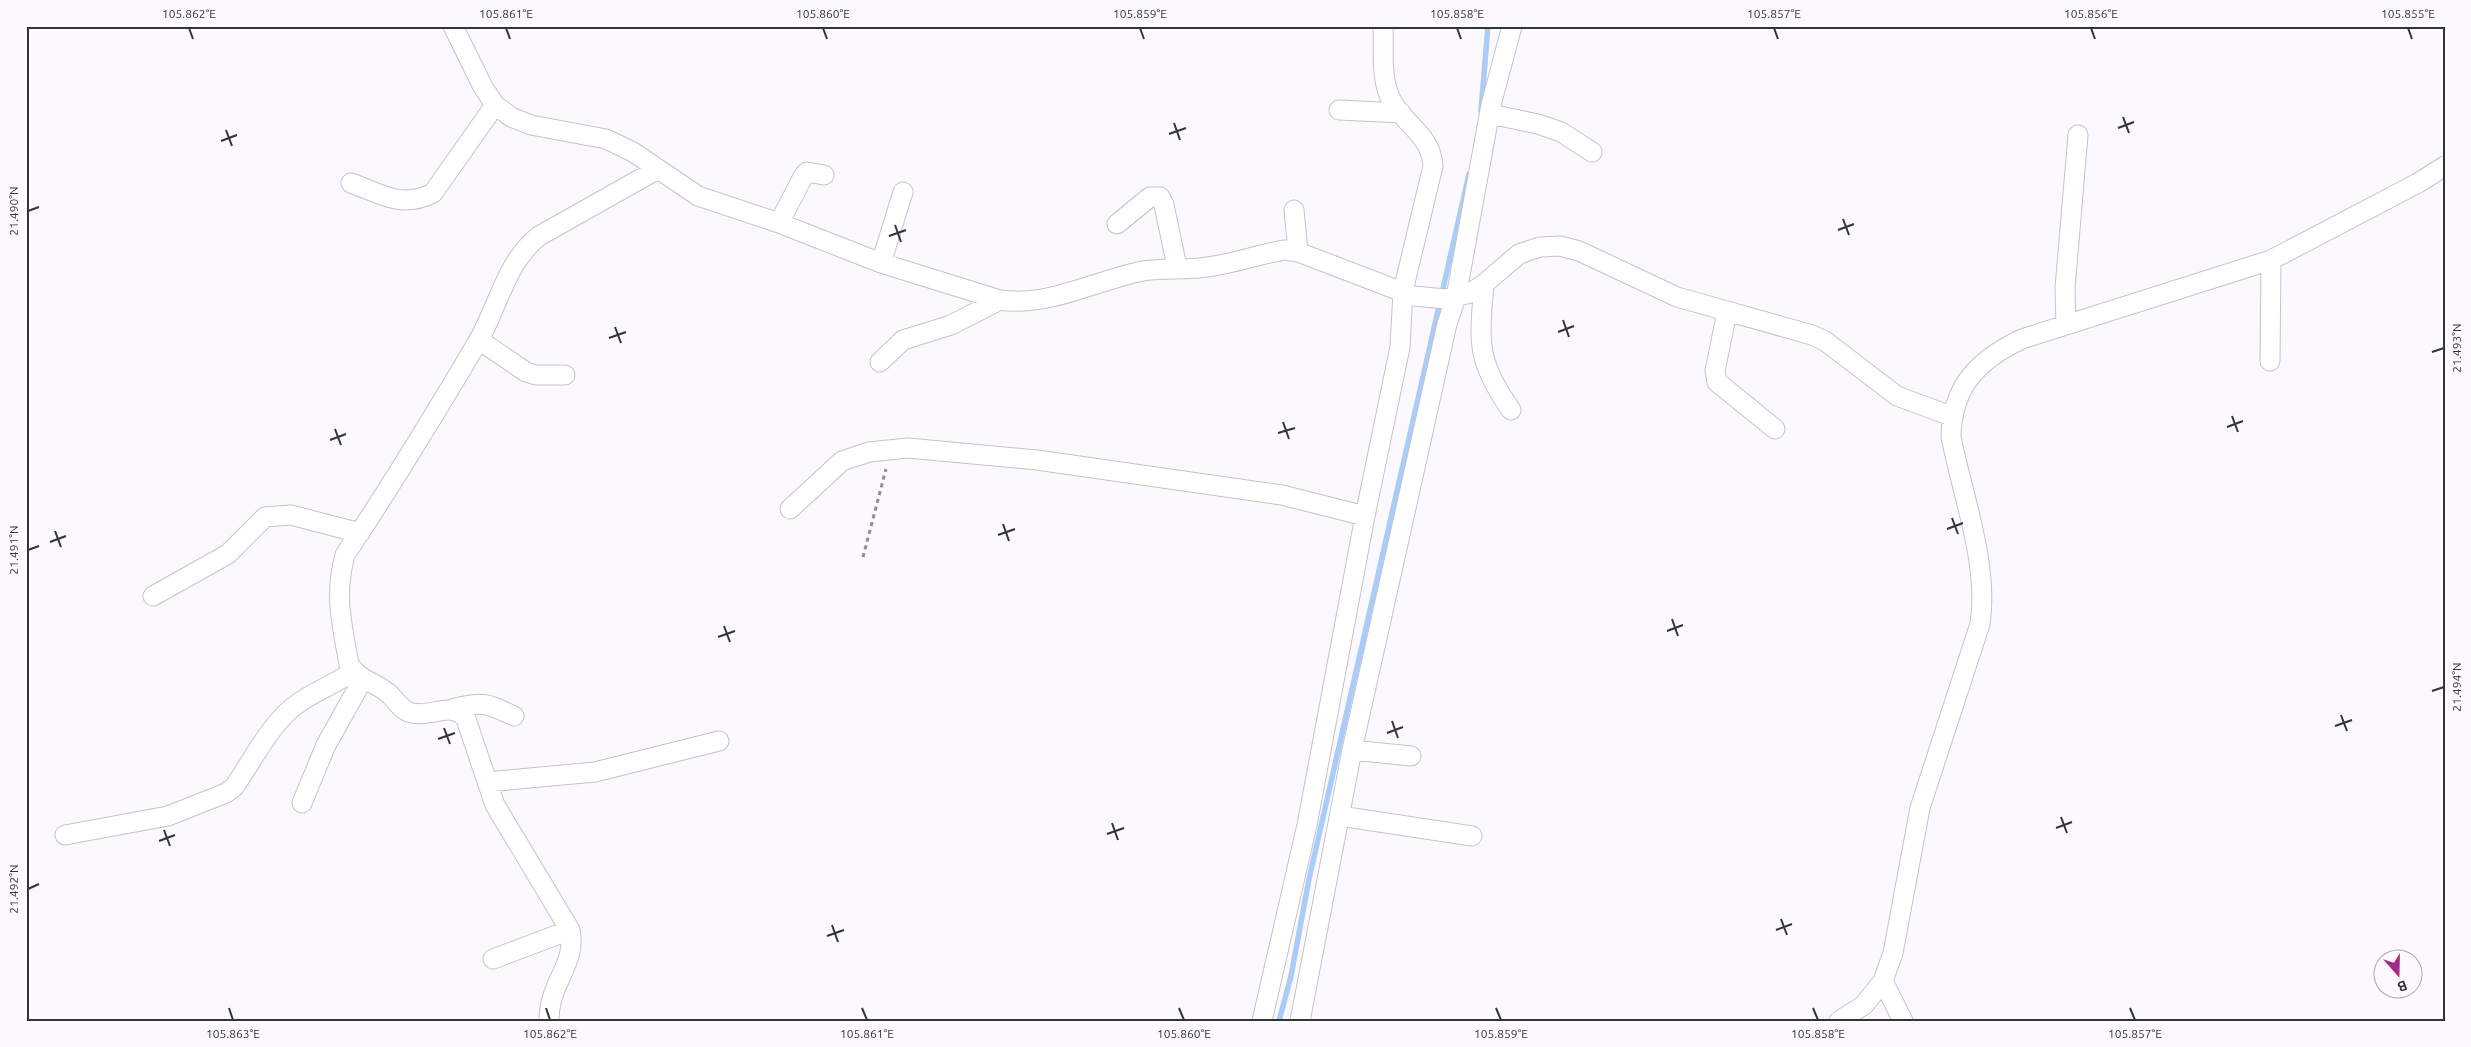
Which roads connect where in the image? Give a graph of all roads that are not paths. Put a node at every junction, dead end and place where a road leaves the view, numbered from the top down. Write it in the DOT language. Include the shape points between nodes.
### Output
graph roads {
  1 [pos="453,26"];
  2 [pos="1383,26"];
  3 [pos="1512,26"];
  4 [pos="1492,102"];
  5 [pos="495,105"];
  6 [pos="1339,110"];
  7 [pos="1400,113"];
  8 [pos="2078,135"];
  9 [pos="1592,152"];
  10 [pos="2445,166"];
  11 [pos="658,169"];
  12 [pos="824,176"];
  13 [pos="351,183"];
  14 [pos="903,192"];
  15 [pos="1294,210"];
  16 [pos="779,223"];
  17 [pos="1117,224"];
  18 [pos="1298,252"];
  19 [pos="2271,260"];
  20 [pos="881,263"];
  21 [pos="1176,267"];
  22 [pos="1484,284"];
  23 [pos="1408,293"];
  24 [pos="1451,298"];
  25 [pos="1000,300"];
  26 [pos="1727,312"];
  27 [pos="2066,325"];
  28 [pos="479,340"];
  29 [pos="2270,361"];
  30 [pos="880,362"];
  31 [pos="565,375"];
  32 [pos="1511,410"];
  33 [pos="1951,416"];
  34 [pos="1775,429"];
  35 [pos="790,509"];
  36 [pos="1365,516"];
  37 [pos="360,532"];
  38 [pos="153,596"];
  39 [pos="358,675"];
  40 [pos="452,709"];
  41 [pos="514,716"];
  42 [pos="719,741"];
  43 [pos="1352,750"];
  44 [pos="1411,756"];
  45 [pos="487,782"];
  46 [pos="302,803"];
  47 [pos="1340,816"];
  48 [pos="66,835"];
  49 [pos="1472,836"];
  50 [pos="570,930"];
  51 [pos="493,959"];
  52 [pos="1883,981"];
  53 [pos="549,1021"];
  54 [pos="1262,1021"];
  55 [pos="1300,1021"];
  56 [pos="1839,1021"];
  57 [pos="1903,1021"];
  1 -- 5 [label="street" via="483,88"];
  2 -- 7 [label="street" via="1388,92"];
  3 -- 4 [label="street"];
  4 -- 9 [label="street" via="1561,132"];
  4 -- 24 [label="street"];
  5 -- 11 [label="street" via="531,125 620,144"];
  5 -- 13 [label="street" via="433,192 418,200 400,201"];
  6 -- 7 [label="street"];
  7 -- 23 [label="street" via="1428,143 1434,166"];
  8 -- 27 [label="street"];
  10 -- 19 [label="street"];
  11 -- 16 [label="street" via="698,196"];
  11 -- 28 [label="street" via="525,247 515,261"];
  12 -- 16 [label="street" via="807,172 804,175"];
  14 -- 20 [label="street"];
  15 -- 18 [label="street"];
  16 -- 20 [label="street"];
  17 -- 21 [label="street" via="1150,198 1160,196"];
  18 -- 21 [label="street" via="1273,252 1204,268"];
  18 -- 23 [label="street"];
  19 -- 27 [label="street"];
  19 -- 29 [label="street"];
  20 -- 25 [label="street"];
  21 -- 25 [label="street" via="1137,272 1038,300"];
  22 -- 24 [label="street" via="1470,293"];
  22 -- 26 [label="street" via="1519,254 1540,247 1560,246 1579,251 1661,291"];
  22 -- 32 [label="street" via="1480,330 1482,353 1494,384"];
  23 -- 24 [label="street"];
  23 -- 36 [label="street"];
  24 -- 43 [label="street"];
  25 -- 30 [label="street" via="951,325 903,340"];
  26 -- 33 [label="street" via="1825,341 1897,396"];
  26 -- 34 [label="street" via="1715,371 1717,382"];
  27 -- 33 [label="street" via="1998,350 1976,367"];
  28 -- 31 [label="street" via="526,372"];
  28 -- 37 [label="street"];
  33 -- 52 [label="street" via="1951,437 1982,577 1984,602 1980,624 1920,808 1893,953"];
  35 -- 36 [label="street" via="842,461 869,452 908,448 1037,460 1282,496"];
  36 -- 54 [label="street" via="1307,825"];
  37 -- 38 [label="street" via="291,514 265,517 228,554"];
  37 -- 39 [label="street" via="345,555 339,576 338,602 349,664"];
  39 -- 40 [label="street" via="389,694 412,714"];
  39 -- 46 [label="street"];
  39 -- 48 [label="street" via="299,702 277,724 234,787 226,793 168,816"];
  40 -- 41 [label="street" via="475,703 488,704"];
  40 -- 45 [label="street" via="461,712 466,719"];
  42 -- 45 [label="street" via="595,772"];
  43 -- 44 [label="street"];
  43 -- 47 [label="street"];
  45 -- 50 [label="street" via="495,805"];
  47 -- 49 [label="street"];
  47 -- 55 [label="street"];
  50 -- 51 [label="street"];
  50 -- 53 [label="street" via="571,953 554,990"];
  52 -- 56 [label="street" via="1864,1006"];
  52 -- 57 [label="street"];
}
